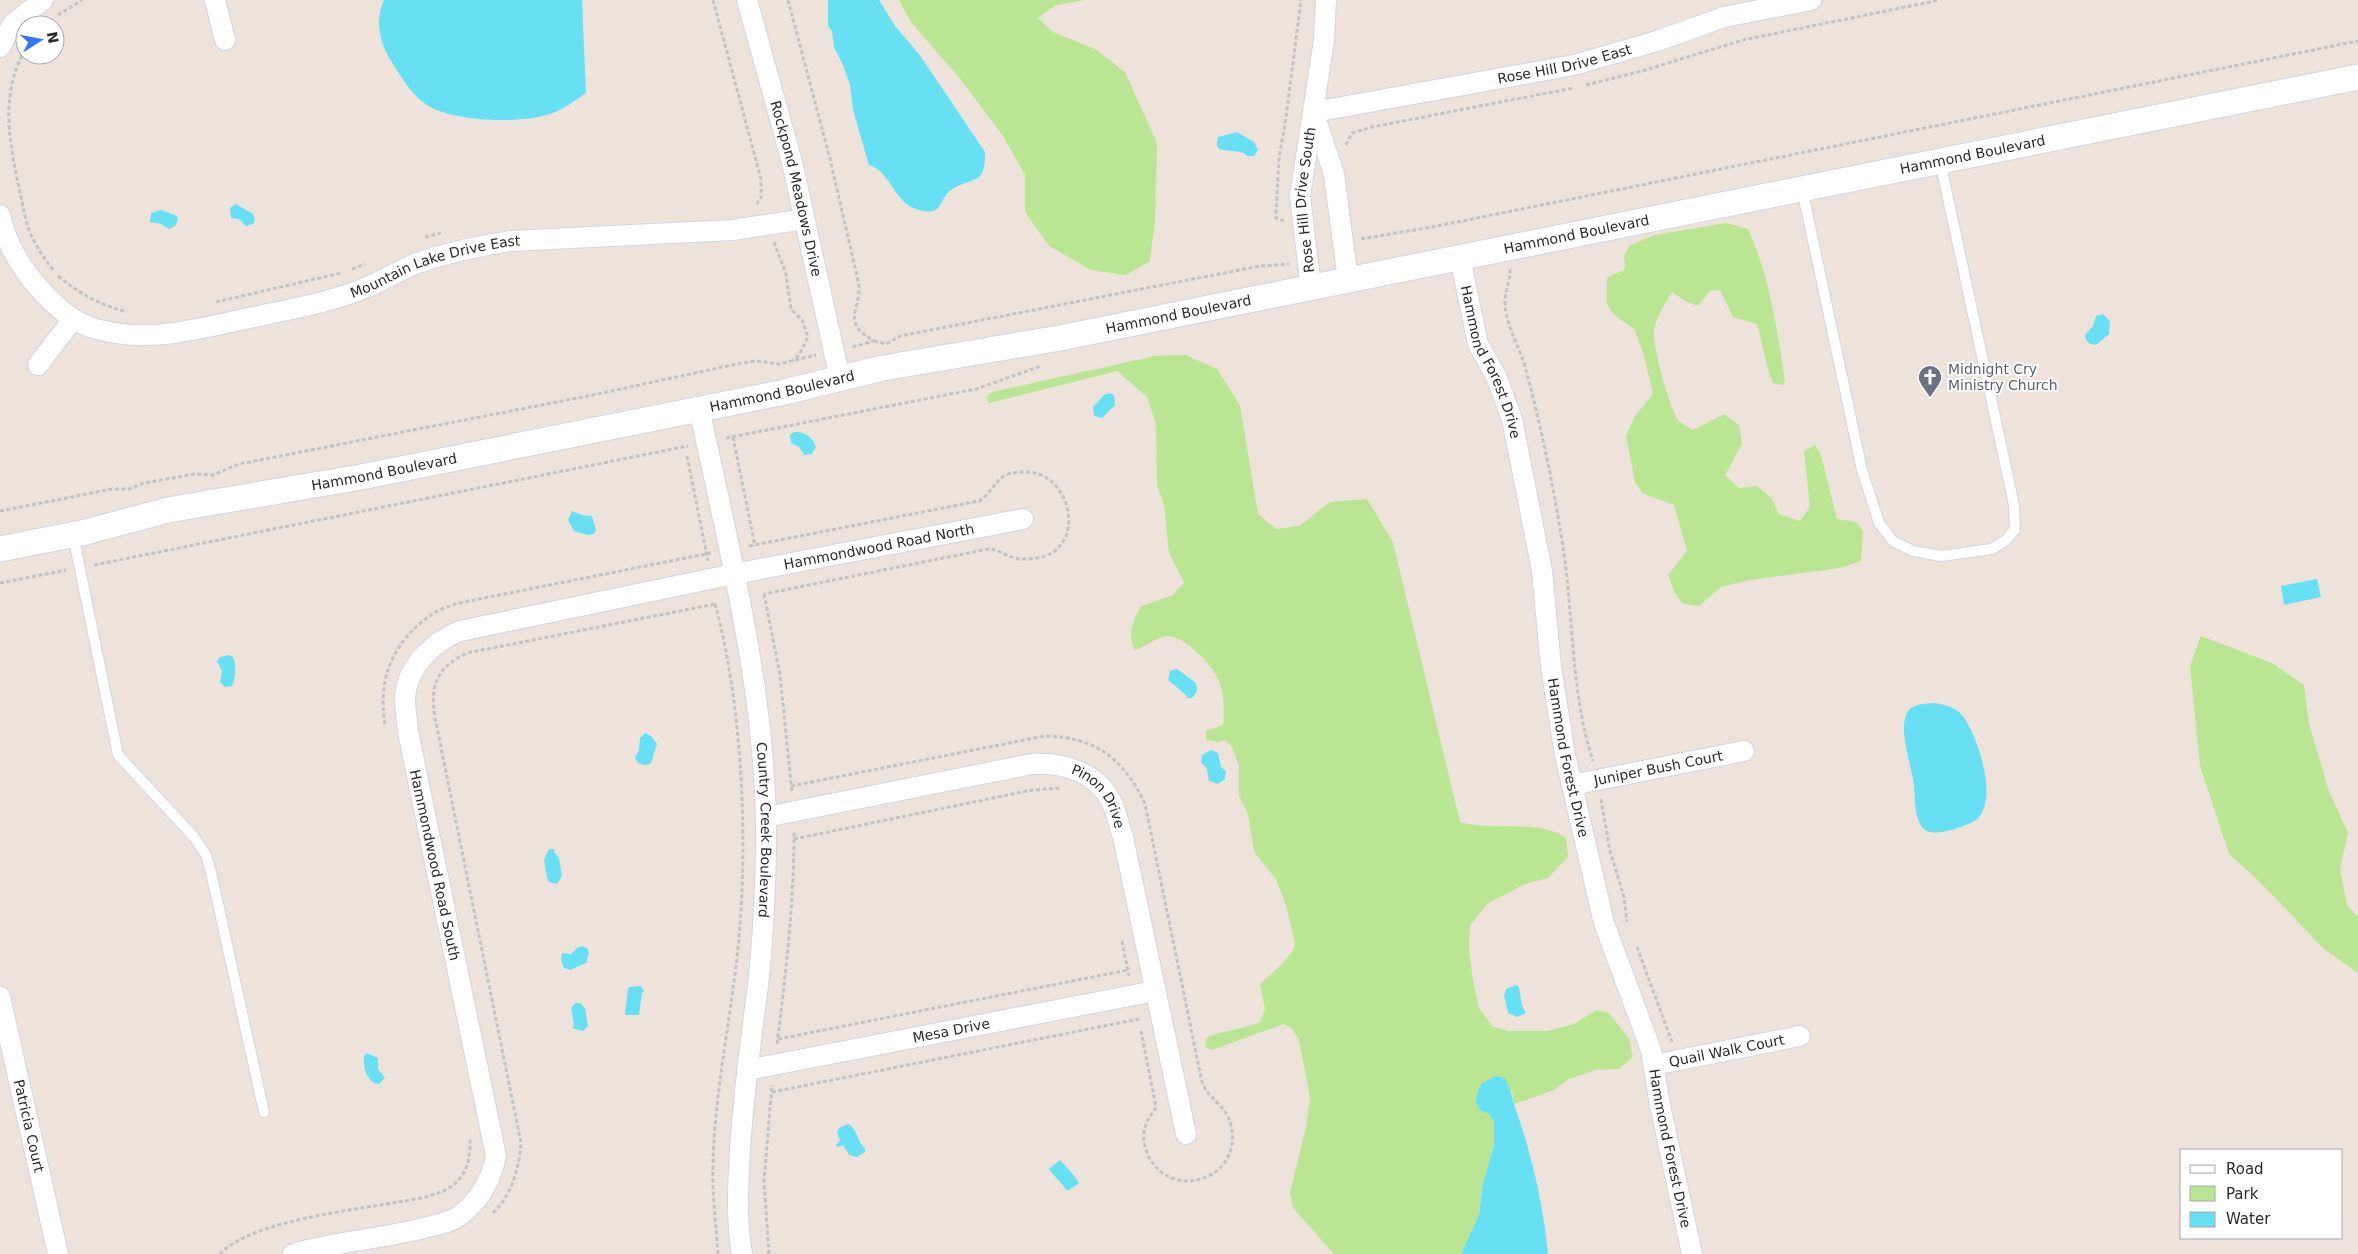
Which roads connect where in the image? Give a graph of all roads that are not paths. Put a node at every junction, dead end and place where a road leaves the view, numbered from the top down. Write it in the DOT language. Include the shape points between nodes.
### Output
graph roads {
  1 [pos="43,0"];
  2 [pos="215,0"];
  3 [pos="747,0"];
  4 [pos="1326,0"];
  5 [pos="1811,0"];
  6 [pos="1722,9"];
  7 [pos="225,40"];
  8 [pos="0,47"];
  9 [pos="2358,77"];
  10 [pos="1314,112"];
  11 [pos="1940,162"];
  12 [pos="1802,189"];
  13 [pos="0,215"];
  14 [pos="804,219"];
  15 [pos="1460,258"];
  16 [pos="1348,280"];
  17 [pos="1311,288"];
  18 [pos="73,318"];
  19 [pos="38,365"];
  20 [pos="840,379"];
  21 [pos="699,408"];
  22 [pos="1023,519"];
  23 [pos="73,535"];
  24 [pos="0,549"];
  25 [pos="734,574"];
  26 [pos="1744,751"];
  27 [pos="1572,785"];
  28 [pos="766,817"];
  29 [pos="1155,992"];
  30 [pos="0,998"];
  31 [pos="1800,1036"];
  32 [pos="1654,1066"];
  33 [pos="747,1070"];
  34 [pos="264,1112"];
  35 [pos="1186,1134"];
  36 [pos="58,1254"];
  37 [pos="293,1254"];
  38 [pos="742,1254"];
  39 [pos="1692,1254"];
  1 -- 8 [label="street" via="13,24"];
  2 -- 7 [label="street"];
  3 -- 14 [label="street, Rockpond Meadows Drive"];
  4 -- 10 [label="street, Rose Hill Drive South"];
  5 -- 6 [label="street, Rose Hill Drive East"];
  6 -- 10 [label="street, Rose Hill Drive East" via="1657,41 1574,65"];
  9 -- 11 [label="street, Hammond Boulevard"];
  10 -- 16 [label="street, Rose Hill Drive South" via="1334,174"];
  10 -- 17 [label="street, Rose Hill Drive South" via="1300,196"];
  11 -- 12 [label="street, Hammond Boulevard"];
  11 -- 12 [label="lane" via="2014,505 2015,529 2006,540 1992,548 1941,556 1913,552 1892,540 1879,522 1862,470"];
  12 -- 15 [label="street, Hammond Boulevard"];
  13 -- 18 [label="street, Mountain Lake Drive East" via="25,273 58,308"];
  14 -- 18 [label="street, Mountain Lake Drive East" via="733,230 510,241 416,264 359,290 327,300 175,334 132,336 95,328"];
  14 -- 20 [label="street, Rockpond Meadows Drive"];
  15 -- 16 [label="street, Hammond Boulevard"];
  15 -- 27 [label="street, Hammond Forest Drive" via="1478,344 1496,376 1512,419 1542,571 1551,667"];
  16 -- 17 [label="street, Hammond Boulevard"];
  17 -- 20 [label="street, Hammond Boulevard" via="1060,338 883,368"];
  18 -- 19 [label="street"];
  20 -- 21 [label="street, Hammond Boulevard"];
  21 -- 23 [label="street, Hammond Boulevard" via="361,478 168,510"];
  21 -- 25 [label="street, Country Creek Boulevard"];
  22 -- 25 [label="street, Hammondwood Road North"];
  23 -- 24 [label="street, Hammond Boulevard"];
  23 -- 34 [label="lane" via="118,755 194,836 206,855"];
  25 -- 28 [label="street, Country Creek Boulevard" via="758,713"];
  25 -- 37 [label="street, Hammondwood Road South" via="460,631 430,648 417,664 405,696 408,732 496,1156 491,1176 477,1200 448,1222"];
  26 -- 27 [label="street, Juniper Bush Court"];
  27 -- 32 [label="street, Hammond Forest Drive" via="1604,923"];
  28 -- 29 [label="street, Pinon Drive" via="1032,764 1051,763 1076,769 1101,786 1112,803 1123,837"];
  28 -- 33 [label="street, Country Creek Boulevard" via="764,920"];
  29 -- 33 [label="street, Mesa Drive"];
  29 -- 35 [label="street, Pinon Drive"];
  30 -- 36 [label="street, Patricia Court"];
  31 -- 32 [label="street, Quail Walk Court"];
  32 -- 39 [label="street, Hammond Forest Drive"];
  33 -- 38 [label="street, Country Creek Boulevard" via="738,1186"];
}
